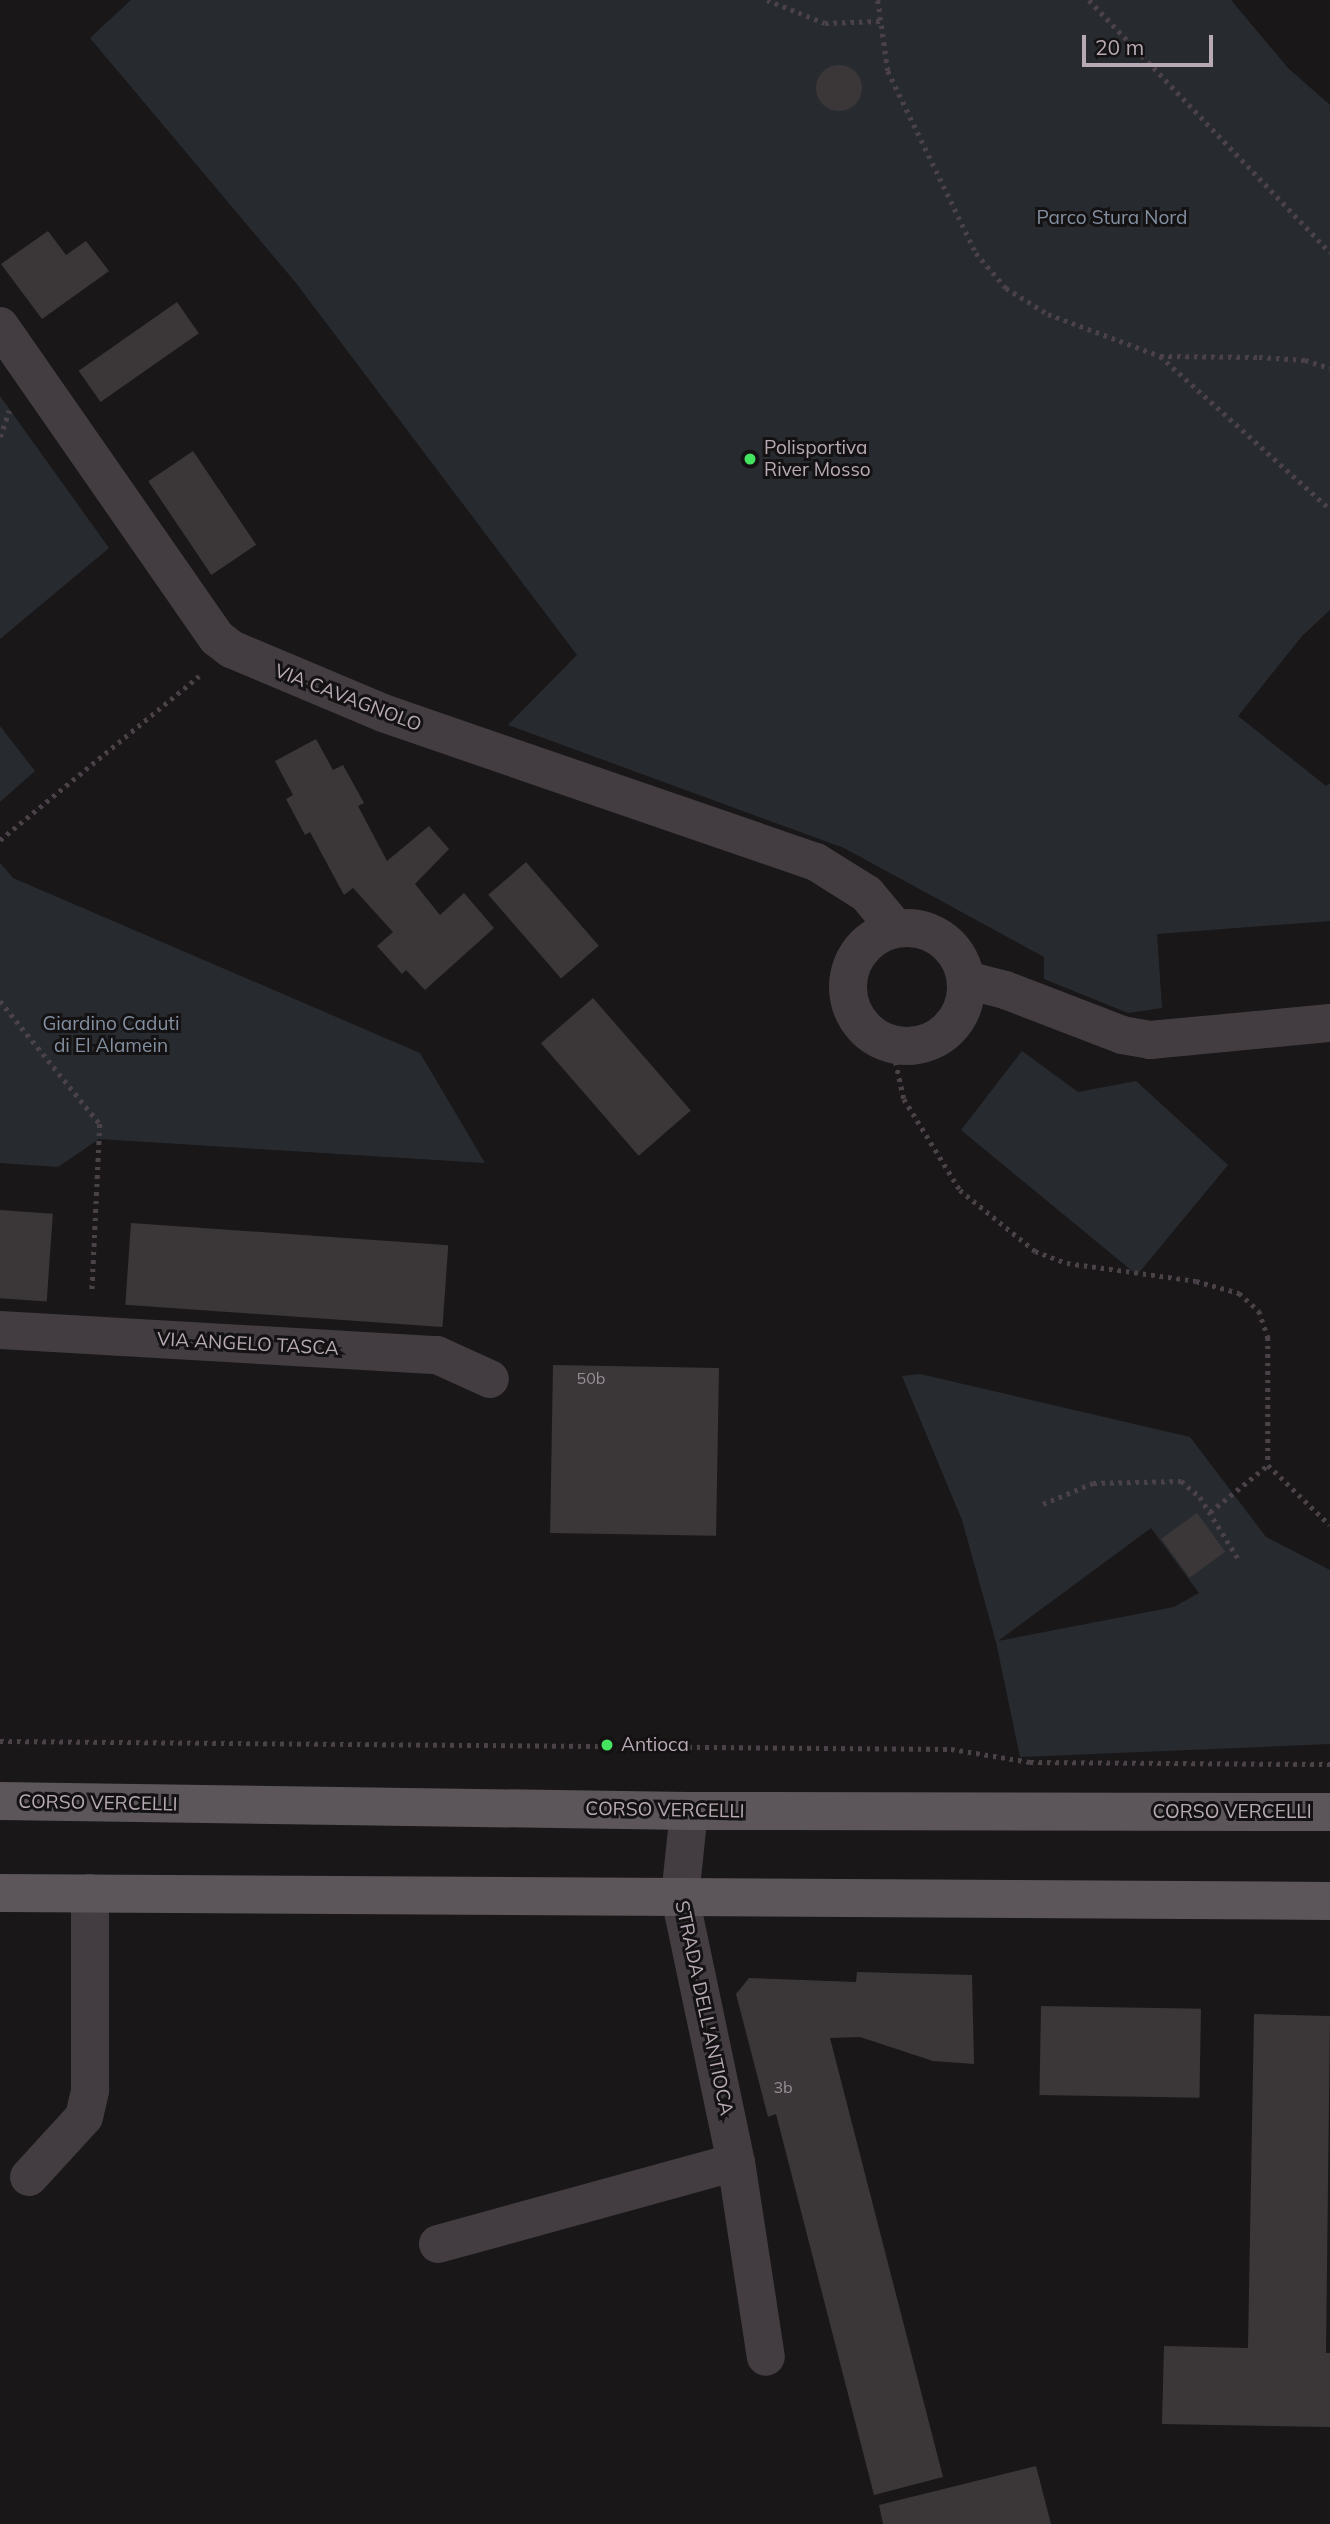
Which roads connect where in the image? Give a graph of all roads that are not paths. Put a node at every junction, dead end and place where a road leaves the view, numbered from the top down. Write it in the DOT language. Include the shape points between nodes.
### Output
graph roads {
  1 [pos="0,326"];
  2 [pos="839,881"];
  3 [pos="895,928"];
  4 [pos="859,952"];
  5 [pos="966,980"];
  6 [pos="1330,1023"];
  7 [pos="0,1329"];
  8 [pos="490,1379"];
  9 [pos="0,1801"];
  10 [pos="689,1811"];
  11 [pos="1330,1812"];
  12 [pos="0,1893"];
  13 [pos="90,1893"];
  14 [pos="680,1897"];
  15 [pos="1330,1901"];
  16 [pos="736,2162"];
  17 [pos="29,2177"];
  18 [pos="438,2244"];
  19 [pos="766,2357"];
  1 -- 2 [label="street, VIA CAVAGNOLO" via="217,638 231,649 383,713 752,837 816,862"];
  2 -- 3 [label="street, VIA CAVAGNOLO" via="867,894"];
  2 -- 4 [label="street"];
  3 -- 4 [label="street" via="875,937"];
  3 -- 5 [label="street" via="915,928 949,946"];
  4 -- 5 [label="street" via="850,969 850,1006 859,1024 892,1045 929,1042 946,1032 965,999"];
  5 -- 6 [label="street" via="1122,1035 1150,1040"];
  7 -- 8 [label="street, VIA ANGELO TASCA" via="437,1354"];
  9 -- 10 [label="main road, CORSO VERCELLI"];
  10 -- 11 [label="main road, CORSO VERCELLI"];
  10 -- 14 [label="street, STRADA DELL'ANTIOCA"];
  12 -- 13 [label="main road"];
  13 -- 14 [label="main road"];
  13 -- 17 [label="street" via="87,2104 84,2117"];
  14 -- 15 [label="main road"];
  14 -- 16 [label="street, STRADA DELL'ANTIOCA"];
  16 -- 18 [label="street"];
  16 -- 19 [label="street, STRADA DELL'ANTIOCA"];
}
